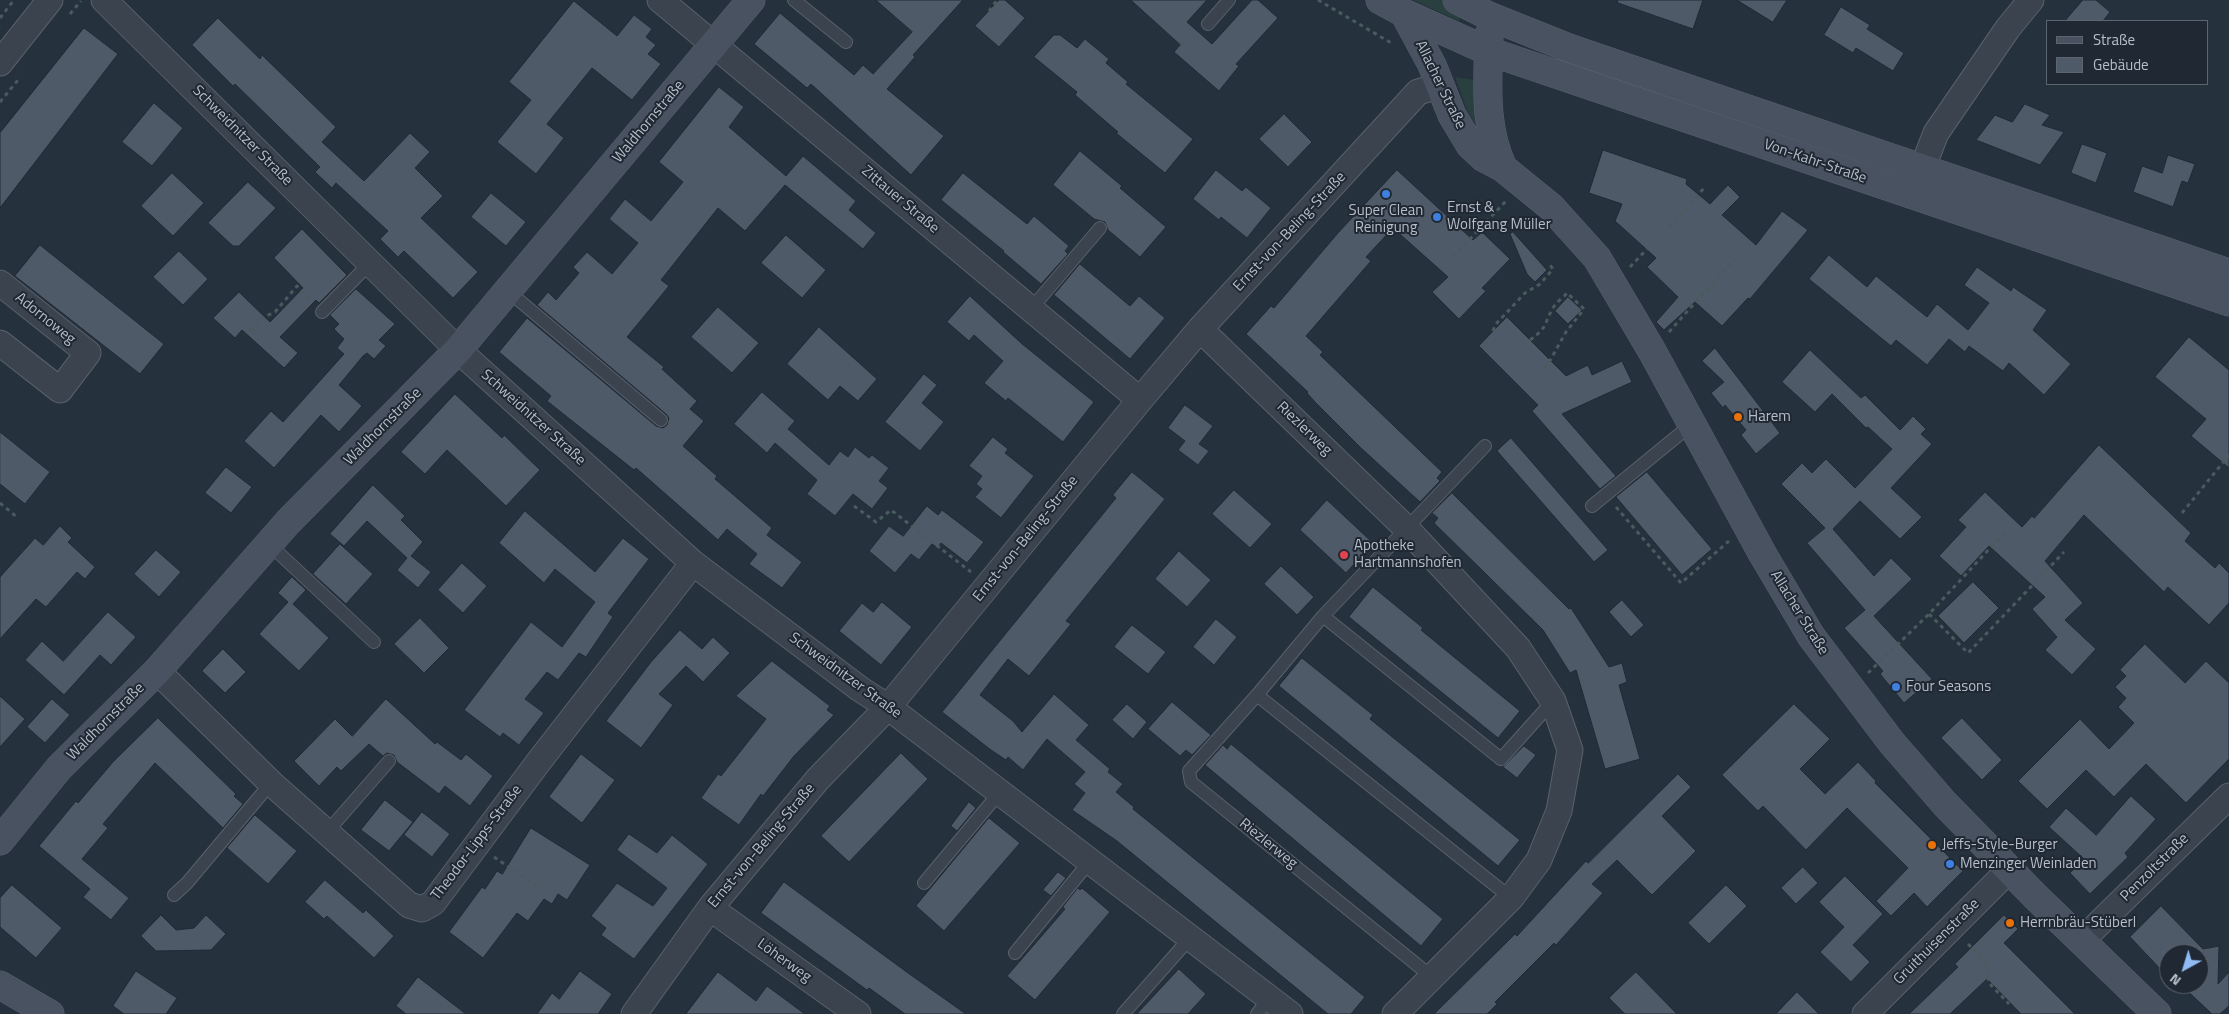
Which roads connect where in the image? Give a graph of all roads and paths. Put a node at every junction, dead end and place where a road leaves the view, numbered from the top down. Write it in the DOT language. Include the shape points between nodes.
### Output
graph roads {
  1 [pos="14,0"];
  2 [pos="50,0"];
  3 [pos="104,0"];
  4 [pos="660,0"];
  5 [pos="751,0"];
  6 [pos="794,0"];
  7 [pos="997,0"];
  8 [pos="1229,0"];
  9 [pos="1380,0"];
  10 [pos="1457,0"];
  11 [pos="2031,0"];
  12 [pos="989,10"];
  13 [pos="1404,13"];
  14 [pos="1489,16"];
  15 [pos="0,18"];
  16 [pos="1208,24"];
  17 [pos="846,42"];
  18 [pos="714,45"];
  19 [pos="1488,51"];
  20 [pos="0,63"];
  21 [pos="1439,86"];
  22 [pos="1922,169"];
  23 [pos="1513,176"];
  24 [pos="1704,188"];
  25 [pos="1100,228"];
  26 [pos="1670,228"];
  27 [pos="1453,256"];
  28 [pos="1734,260"];
  29 [pos="370,263"];
  30 [pos="1549,264"];
  31 [pos="2229,273"];
  32 [pos="0,283"];
  33 [pos="508,291"];
  34 [pos="2229,302"];
  35 [pos="1031,309"];
  36 [pos="322,312"];
  37 [pos="1200,329"];
  38 [pos="250,331"];
  39 [pos="1493,331"];
  40 [pos="1530,340"];
  41 [pos="0,343"];
  42 [pos="458,350"];
  43 [pos="1652,351"];
  44 [pos="1534,374"];
  45 [pos="1140,400"];
  46 [pos="661,420"];
  47 [pos="1692,424"];
  48 [pos="1485,446"];
  49 [pos="2229,456"];
  50 [pos="1605,495"];
  51 [pos="0,503"];
  52 [pos="854,506"];
  53 [pos="1592,506"];
  54 [pos="2182,512"];
  55 [pos="18,518"];
  56 [pos="1407,529"];
  57 [pos="2005,532"];
  58 [pos="1726,542"];
  59 [pos="269,544"];
  60 [pos="2064,552"];
  61 [pos="693,563"];
  62 [pos="971,573"];
  63 [pos="1929,614"];
  64 [pos="1323,616"];
  65 [pos="374,642"];
  66 [pos="157,671"];
  67 [pos="1851,689"];
  68 [pos="1257,695"];
  69 [pos="1553,701"];
  70 [pos="888,706"];
  71 [pos="389,761"];
  72 [pos="271,783"];
  73 [pos="1000,792"];
  74 [pos="2229,796"];
  75 [pos="327,832"];
  76 [pos="0,841"];
  77 [pos="477,845"];
  78 [pos="1090,861"];
  79 [pos="2009,870"];
  80 [pos="924,883"];
  81 [pos="537,886"];
  82 [pos="174,894"];
  83 [pos="1510,898"];
  84 [pos="710,908"];
  85 [pos="1951,928"];
  86 [pos="1190,938"];
  87 [pos="2081,941"];
  88 [pos="1015,953"];
  89 [pos="1432,977"];
  90 [pos="0,985"];
  91 [pos="2009,1004"];
  92 [pos="1263,1006"];
  93 [pos="50,1014"];
  94 [pos="634,1014"];
  95 [pos="858,1014"];
  96 [pos="1123,1014"];
  97 [pos="1290,1014"];
  98 [pos="1395,1014"];
  99 [pos="1865,1014"];
  100 [pos="2157,1014"];
  1 -- 15 [label="path"];
  2 -- 20 [label="street"];
  3 -- 29 [label="street, Schweidnitzer Straße"];
  4 -- 18 [label="street, Zittauer Straße"];
  5 -- 18 [label="street, Waldhornstraße"];
  6 -- 17 [label="lane"];
  7 -- 12 [label="path"];
  8 -- 16 [label="lane"];
  9 -- 13 [label="street"];
  10 -- 14 [label="street, Von-Kahr-Straße"];
  11 -- 22 [label="street" via="1936,133"];
  13 -- 19 [label="street, Von-Kahr-Straße"];
  13 -- 21 [label="street, Allacher Straße" via="1432,65"];
  14 -- 19 [label="street, Allacher Straße"];
  14 -- 22 [label="street, Von-Kahr-Straße" via="1569,48"];
  18 -- 33 [label="street, Waldhornstraße"];
  18 -- 35 [label="street, Zittauer Straße"];
  19 -- 23 [label="street, Allacher Straße" via="1487,114 1495,149"];
  19 -- 34 [label="street, Von-Kahr-Straße"];
  21 -- 23 [label="street, Allacher Straße" via="1470,145"];
  21 -- 37 [label="street, Ernst-von-Beling-Straße" via="1418,92"];
  22 -- 31 [label="street, Von-Kahr-Straße"];
  23 -- 27 [label="path"];
  23 -- 43 [label="street, Allacher Straße" via="1551,207 1597,258"];
  24 -- 26 [label="path"];
  25 -- 35 [label="lane"];
  28 -- 43 [label="path"];
  29 -- 36 [label="lane"];
  29 -- 42 [label="street, Schweidnitzer Straße"];
  30 -- 39 [label="path" via="1553,269 1540,284 1525,293"];
  32 -- 41 [label="street, Adornoweg" via="88,353 60,390"];
  33 -- 42 [label="street, Waldhornstraße"];
  33 -- 46 [label="lane"];
  35 -- 45 [label="street, Zittauer Straße"];
  36 -- 38 [label="path" via="297,286 275,312 260,320"];
  37 -- 45 [label="street, Ernst-von-Beling-Straße"];
  37 -- 56 [label="street, Riezlerweg"];
  40 -- 44 [label="path" via="1541,332 1553,307 1567,293 1584,309 1566,332 1547,366"];
  42 -- 59 [label="street, Waldhornstraße"];
  42 -- 61 [label="street, Schweidnitzer Straße"];
  43 -- 47 [label="street, Allacher Straße"];
  45 -- 70 [label="street, Ernst-von-Beling-Straße"];
  47 -- 50 [label="lane"];
  47 -- 67 [label="street, Allacher Straße" via="1748,530 1811,636"];
  48 -- 56 [label="lane"];
  49 -- 54 [label="path"];
  50 -- 53 [label="lane"];
  50 -- 58 [label="path" via="1681,583"];
  51 -- 55 [label="path"];
  52 -- 62 [label="path" via="876,522 891,510"];
  56 -- 64 [label="lane, Riezlerweg"];
  56 -- 69 [label="street, Riezlerweg" via="1518,648"];
  57 -- 63 [label="path"];
  59 -- 65 [label="lane"];
  59 -- 66 [label="street, Waldhornstraße"];
  60 -- 63 [label="path" via="1968,653"];
  61 -- 70 [label="street, Schweidnitzer Straße" via="860,689"];
  61 -- 77 [label="street, Theodor-Lipps-Straße"];
  63 -- 67 [label="path"];
  64 -- 68 [label="lane, Riezlerweg"];
  64 -- 69 [label="lane" via="1501,759"];
  66 -- 72 [label="street, Theodor-Lipps-Straße"];
  66 -- 76 [label="street, Waldhornstraße" via="59,768"];
  67 -- 79 [label="street, Allacher Straße" via="1944,804"];
  68 -- 83 [label="lane"];
  68 -- 89 [label="lane, Riezlerweg" via="1189,771 1191,782"];
  69 -- 83 [label="street, Riezlerweg" via="1570,750 1559,811 1539,860"];
  70 -- 73 [label="street, Schweidnitzer Straße"];
  70 -- 84 [label="street, Ernst-von-Beling-Straße" via="818,779"];
  71 -- 75 [label="lane"];
  72 -- 75 [label="street, Theodor-Lipps-Straße"];
  72 -- 82 [label="lane" via="187,883"];
  73 -- 78 [label="street, Schweidnitzer Straße"];
  73 -- 80 [label="lane"];
  74 -- 87 [label="street, Penzoltstraße"];
  75 -- 77 [label="street, Theodor-Lipps-Straße" via="409,905 422,909 433,903"];
  77 -- 81 [label="path"];
  78 -- 86 [label="street, Schweidnitzer Straße"];
  78 -- 88 [label="lane"];
  79 -- 85 [label="street, Gruithuisenstraße"];
  79 -- 87 [label="street, Allacher Straße"];
  83 -- 89 [label="street, Riezlerweg"];
  84 -- 94 [label="street, Ernst-von-Beling-Straße"];
  84 -- 95 [label="street, Löherweg"];
  85 -- 91 [label="path" via="1985,961 1988,983"];
  85 -- 99 [label="street, Gruithuisenstraße"];
  86 -- 92 [label="street, Schweidnitzer Straße"];
  86 -- 96 [label="lane"];
  87 -- 100 [label="street, Allacher Straße"];
  89 -- 98 [label="street, Riezlerweg"];
  90 -- 93 [label="street"];
  92 -- 97 [label="street, Schweidnitzer Straße"];
}
